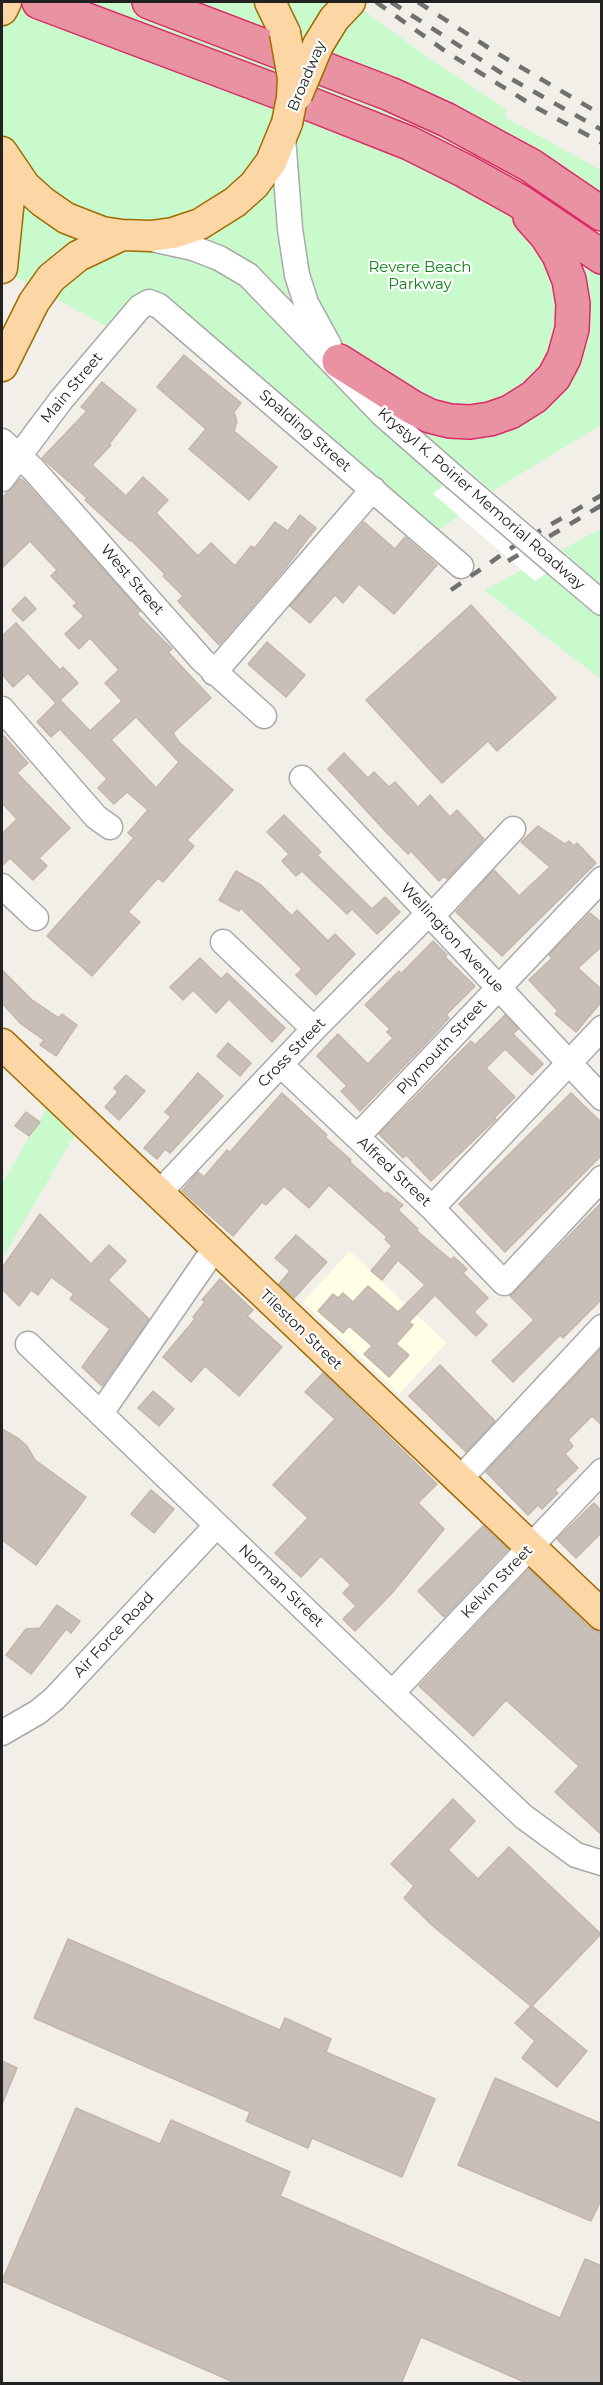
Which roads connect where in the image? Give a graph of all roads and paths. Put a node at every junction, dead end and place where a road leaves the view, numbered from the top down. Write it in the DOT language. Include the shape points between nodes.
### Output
graph roads {
  1 [pos="6,2"];
  2 [pos="39,2"];
  3 [pos="148,2"];
  4 [pos="270,2"];
  5 [pos="344,8"];
  6 [pos="2,10"];
  7 [pos="285,130"];
  8 [pos="7,161"];
  9 [pos="492,186"];
  10 [pos="602,214"];
  11 [pos="132,236"];
  12 [pos="602,257"];
  13 [pos="2,268"];
  14 [pos="147,302"];
  15 [pos="339,361"];
  16 [pos="2,366"];
  17 [pos="362,394"];
  18 [pos="10,448"];
  19 [pos="2,479"];
  20 [pos="373,489"];
  21 [pos="461,566"];
  22 [pos="602,603"];
  23 [pos="214,673"];
  24 [pos="2,709"];
  25 [pos="264,717"];
  26 [pos="302,778"];
  27 [pos="110,827"];
  28 [pos="513,829"];
  29 [pos="602,879"];
  30 [pos="2,886"];
  31 [pos="430,915"];
  32 [pos="36,918"];
  33 [pos="223,942"];
  34 [pos="499,988"];
  35 [pos="602,1028"];
  36 [pos="314,1029"];
  37 [pos="2,1044"];
  38 [pos="569,1063"];
  39 [pos="280,1065"];
  40 [pos="602,1098"];
  41 [pos="357,1137"];
  42 [pos="602,1178"];
  43 [pos="158,1194"];
  44 [pos="432,1208"];
  45 [pos="215,1248"];
  46 [pos="602,1327"];
  47 [pos="28,1344"];
  48 [pos="101,1413"];
  49 [pos="602,1471"];
  50 [pos="459,1480"];
  51 [pos="217,1525"];
  52 [pos="530,1548"];
  53 [pos="602,1615"];
  54 [pos="392,1693"];
  55 [pos="2,1733"];
  56 [pos="602,1863"];
  1 -- 6 [label="main road"];
  2 -- 9 [label="highway" via="380,131"];
  3 -- 10 [label="highway" via="438,115 530,165"];
  4 -- 7 [label="main road, bridge" via="285,33 293,78"];
  5 -- 7 [label="main road, Broadway, bridge" via="318,45"];
  7 -- 11 [label="main road" via="271,162 245,194 224,211 167,234"];
  7 -- 15 [label="street, Krystyl K. Poirier Memorial Roadway" via="290,235 297,275 311,314"];
  8 -- 11 [label="main road" via="34,195 60,214 90,228"];
  8 -- 13 [label="main road"];
  9 -- 12 [label="highway"];
  9 -- 15 [label="highway" via="546,235 568,280 573,304 570,339 548,384 510,412 460,422 430,416 412,407"];
  11 -- 16 [label="main road" via="78,256 51,278 34,302"];
  11 -- 17 [label="street, Krystyl K. Poirier Memorial Roadway" via="202,252 241,270"];
  14 -- 18 [label="street, Main Street" via="61,400"];
  14 -- 20 [label="street, Spalding Street" via="159,306"];
  15 -- 17 [label="street, Krystyl K. Poirier Memorial Roadway"];
  17 -- 22 [label="street, Krystyl K. Poirier Memorial Roadway, bridge" via="394,426"];
  18 -- 19 [label="street, Main Street"];
  18 -- 23 [label="street, West Street"];
  20 -- 21 [label="street, Spalding Street"];
  20 -- 23 [label="street"];
  23 -- 25 [label="street, West Street"];
  24 -- 27 [label="street" via="96,817"];
  26 -- 31 [label="street, Wellington Avenue"];
  28 -- 31 [label="street, Cross Street"];
  29 -- 34 [label="street, Plymouth Street"];
  30 -- 32 [label="street"];
  31 -- 34 [label="street, Wellington Avenue"];
  31 -- 36 [label="street, Cross Street"];
  33 -- 36 [label="street"];
  34 -- 38 [label="street, Wellington Avenue"];
  34 -- 41 [label="street, Plymouth Street"];
  35 -- 38 [label="street"];
  36 -- 39 [label="street, Cross Street"];
  37 -- 43 [label="main road, Tileston Street"];
  38 -- 40 [label="street, Wellington Avenue"];
  38 -- 44 [label="street"];
  39 -- 41 [label="street, Alfred Street"];
  39 -- 43 [label="street, Cross Street"];
  41 -- 44 [label="street, Alfred Street"];
  42 -- 44 [label="street, Alfred Street" via="504,1282"];
  43 -- 45 [label="main road, Tileston Street"];
  45 -- 48 [label="street"];
  45 -- 50 [label="main road, Tileston Street"];
  46 -- 50 [label="street"];
  47 -- 48 [label="street, Norman Street"];
  48 -- 51 [label="street, Norman Street"];
  49 -- 52 [label="street, Kelvin Street"];
  50 -- 52 [label="main road, Tileston Street"];
  51 -- 54 [label="street, Norman Street"];
  51 -- 55 [label="street, Air Force Road" via="54,1699"];
  52 -- 53 [label="main road, Tileston Street"];
  52 -- 54 [label="street, Kelvin Street"];
  54 -- 56 [label="street, Norman Street" via="536,1827 576,1855"];
}
